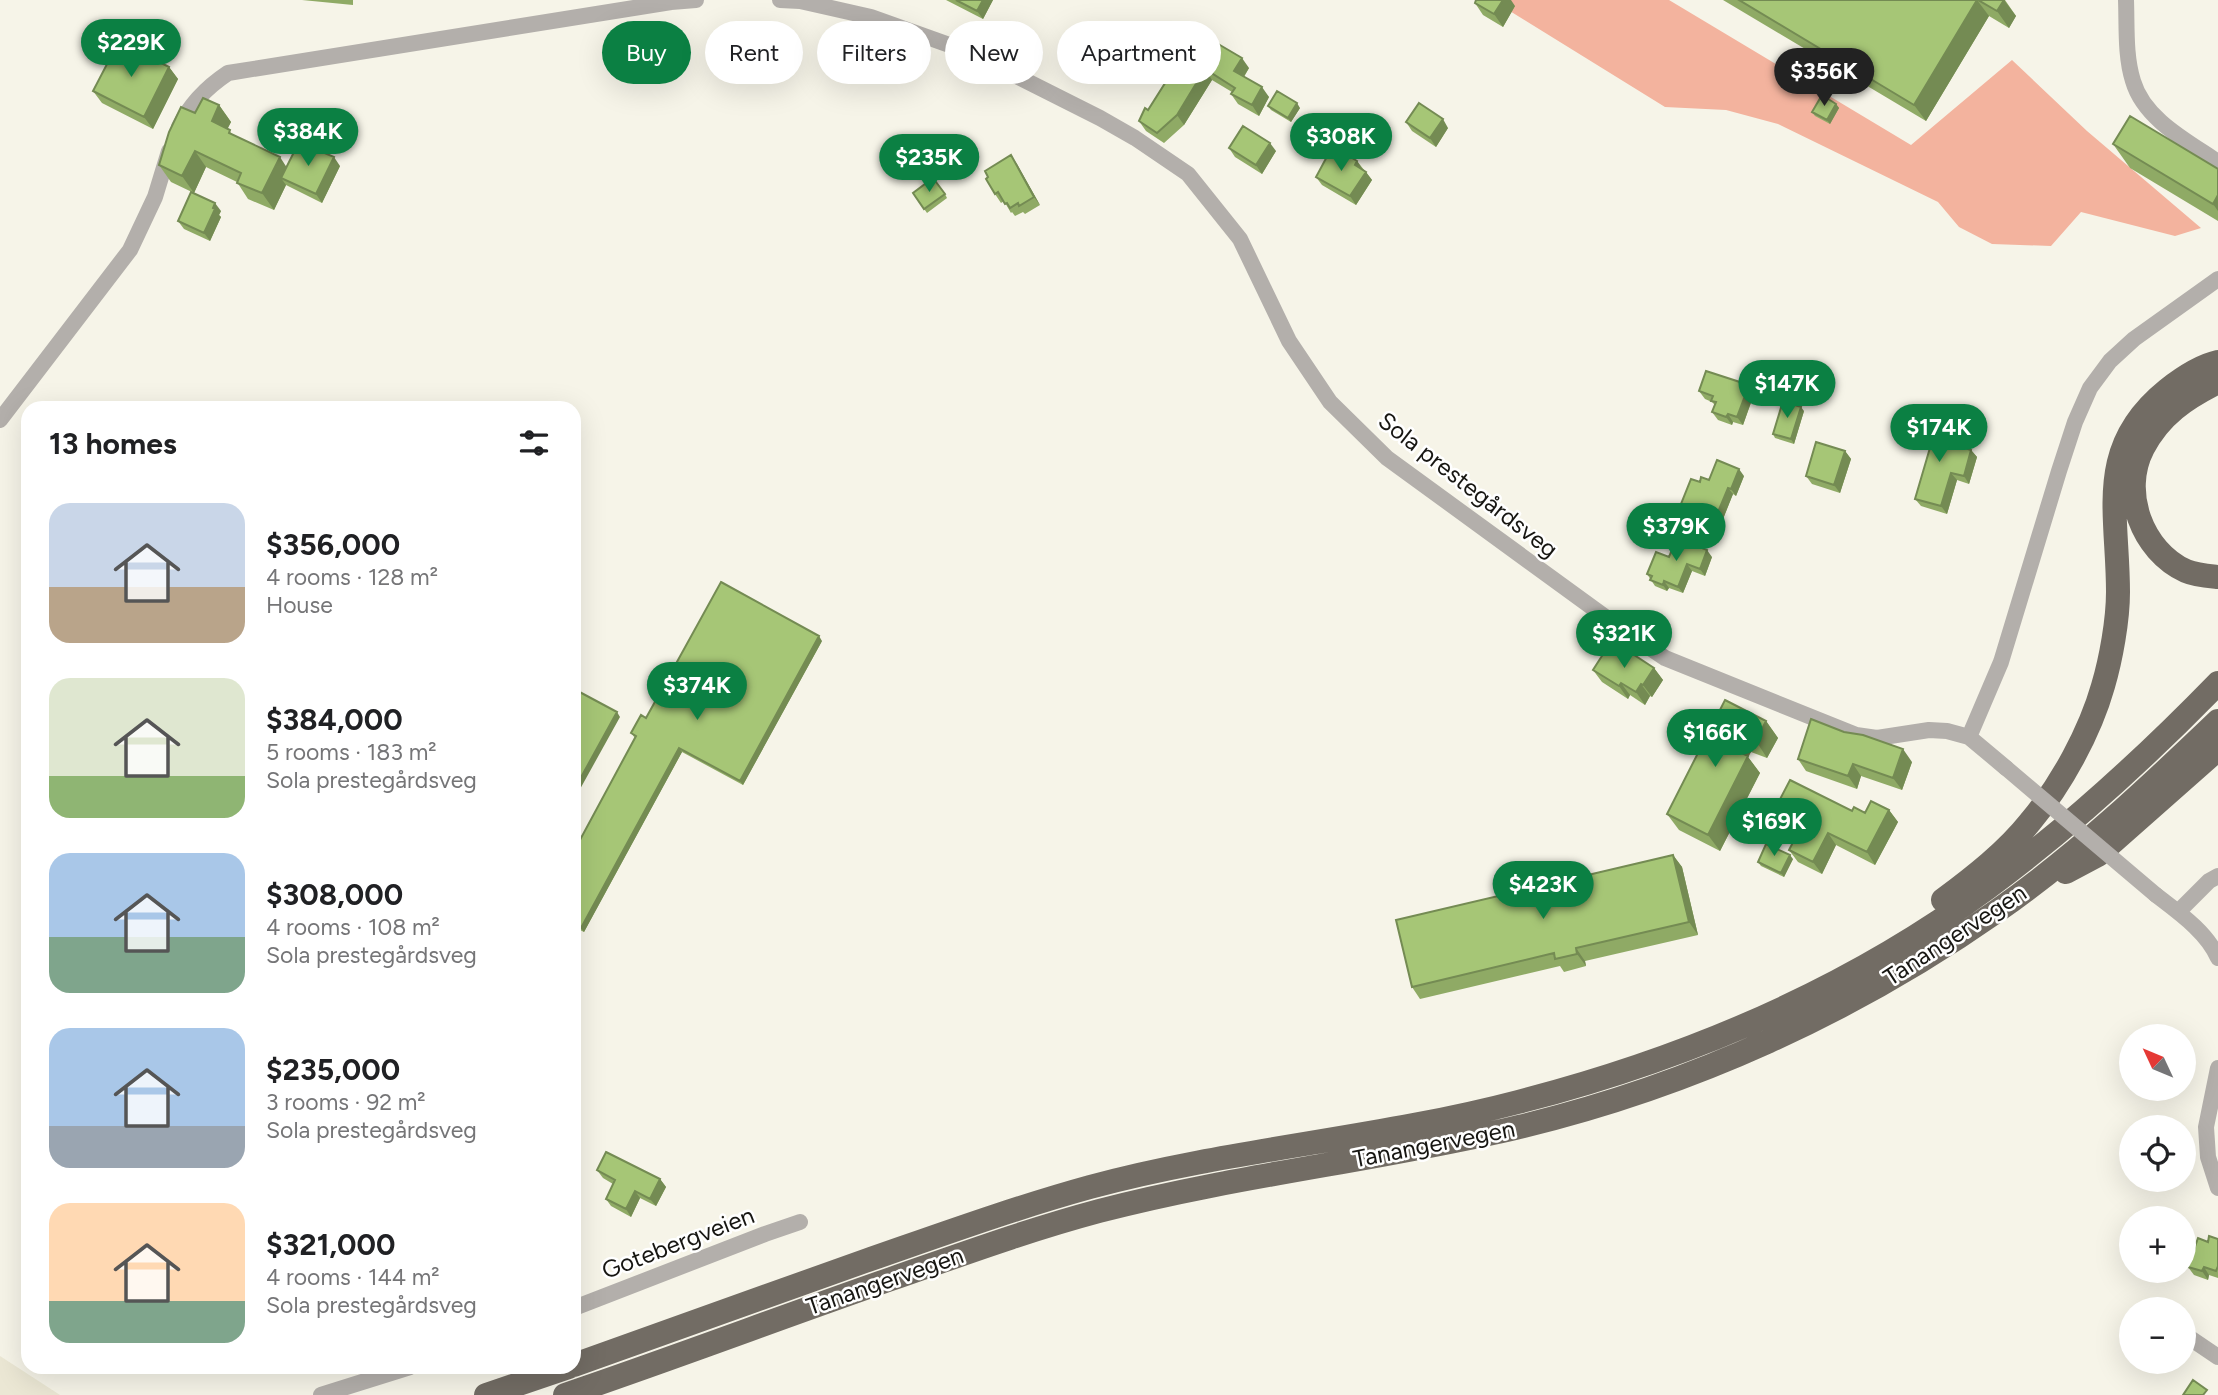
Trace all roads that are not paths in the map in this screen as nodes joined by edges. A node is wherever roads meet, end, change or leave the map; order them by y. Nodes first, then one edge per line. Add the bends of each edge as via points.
1 (696, 0) edge
2 (780, 0) edge
3 (2126, 0) edge
4 (2218, 162) edge
5 (2218, 279) edge
6 (2218, 362) edge
7 (2218, 382) edge
8 (0, 420) edge
9 (2218, 577) edge
10 (2218, 683) edge
11 (2218, 721) edge
12 (1969, 737) junction
13 (2218, 748) edge
14 (2218, 876) edge
15 (1998, 910) junction
16 (2178, 912) junction
17 (2218, 958) edge
18 (1837, 982) junction
19 (2218, 1068) edge
20 (2218, 1188) edge
21 (800, 1222) dead end
22 (581, 1305) edge
23 (2196, 1342) edge
24 (2218, 1357) edge
25 (581, 1363) edge
26 (388, 1374) edge
27 (548, 1374) edge
28 (321, 1395) edge
29 (486, 1395) edge
30 (565, 1395) edge

1 - 8 street via 228,74 207,87 183,117 155,197 130,250
2 - 12 street, Sola prestegårdsveg via 871,17 969,51 1135,138 1188,174 1240,239 1289,341 1331,402 1387,457 1665,658 1856,735 1877,738 1929,730
3 - 4 street via 2128,52 2140,98 2151,113
5 - 12 street via 2134,339 2090,388 2059,471 2001,662
6 - 18 highway via 2178,381 2150,404 2126,439 2113,504 2118,595 2113,637 2103,686 2068,767 2031,822 1998,856
7 - 9 highway via 2189,397 2163,419 2142,449 2135,474 2135,506 2147,536 2166,559 2188,572
10 - 18 highway, Tanangervegen via 2051,839 1909,940
11 - 15 highway, Tanangervegen via 2096,832
12 - 16 street, bridge
13 - 15 highway via 2098,855
14 - 16 street
15 - 30 highway, Tanangervegen via 1922,961 1782,1036 1622,1098 1520,1126 1167,1194 1069,1220
16 - 17 street via 2213,945
18 - 25 highway, Tanangervegen via 1702,1045 1614,1075 1515,1103 1161,1169 1089,1187 1008,1211
19 - 20 street via 2206,1127 2208,1157
21 - 22 street, Gotebergveien
23 - 24 street
26 - 28 street
27 - 29 highway

